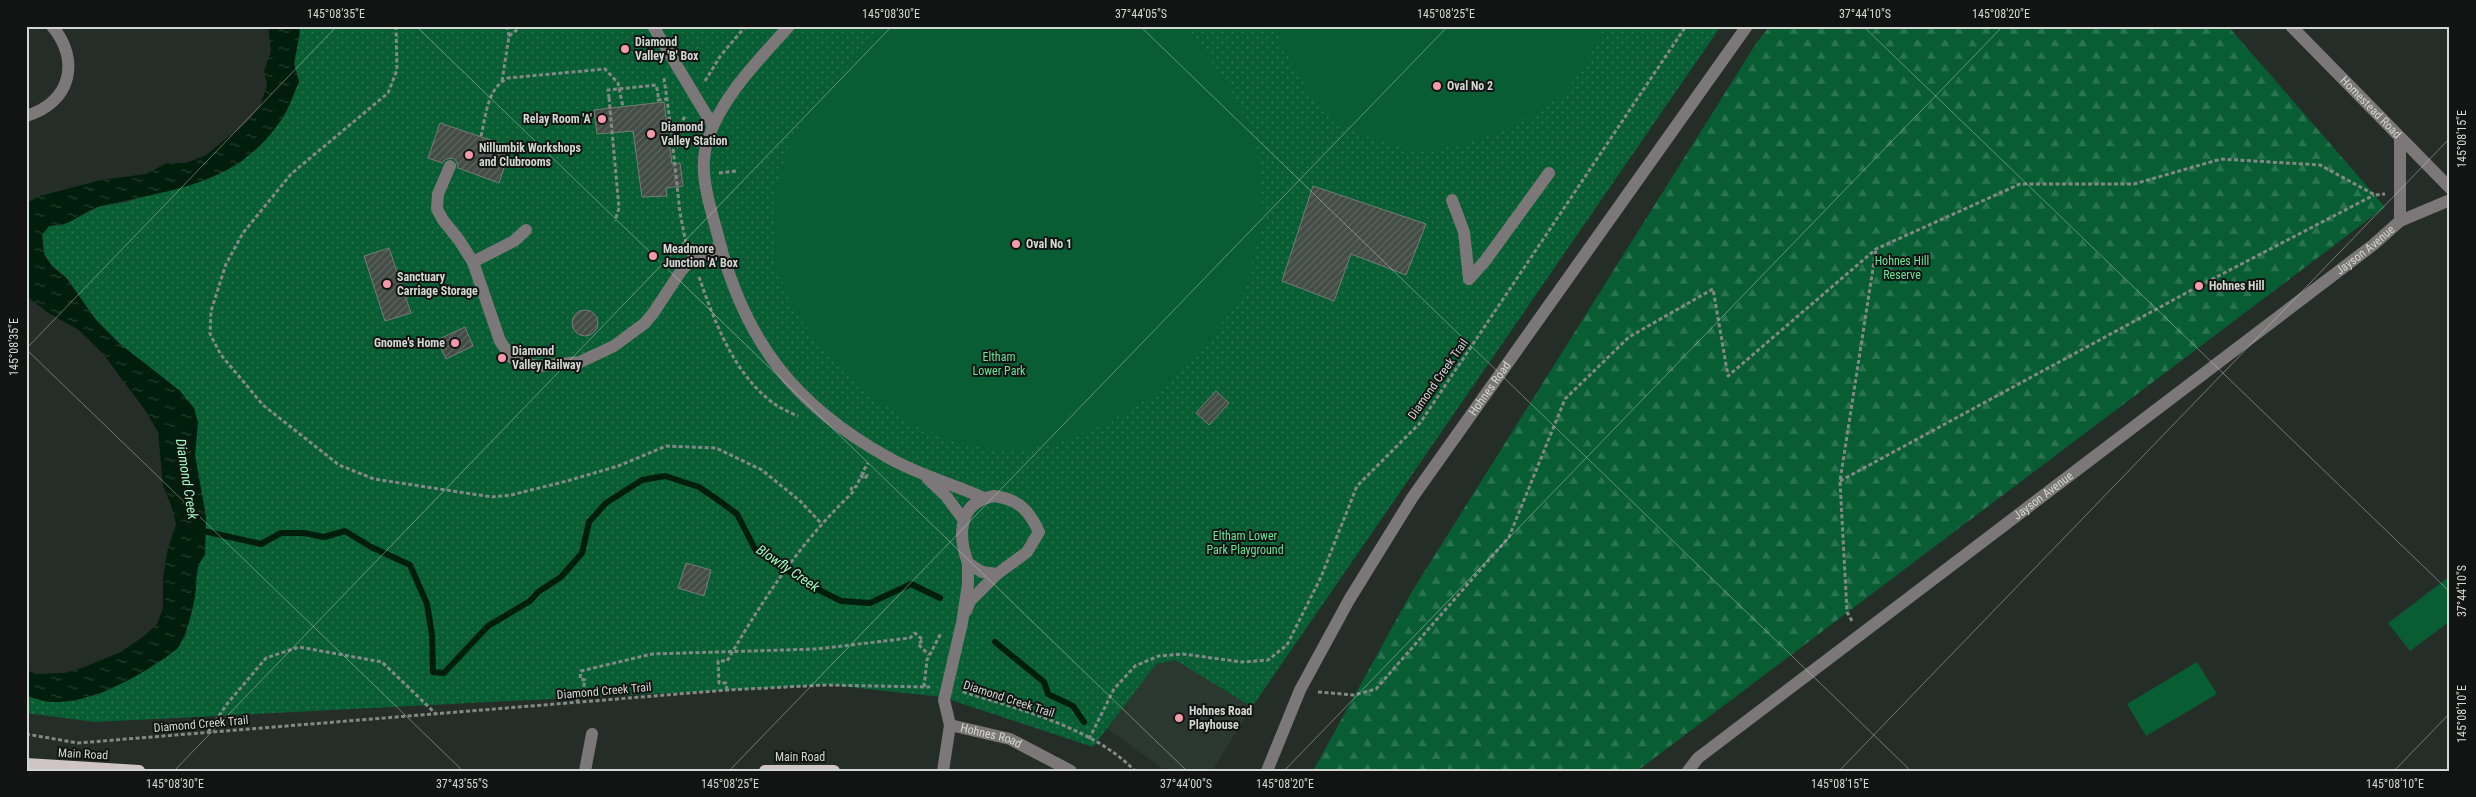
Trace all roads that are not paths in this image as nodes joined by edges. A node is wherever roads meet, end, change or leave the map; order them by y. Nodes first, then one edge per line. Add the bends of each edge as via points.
1 (52, 26) edge
2 (653, 26) edge
3 (789, 26) edge
4 (1747, 26) edge
5 (2291, 26) edge
6 (26, 116) edge
7 (713, 126) junction
8 (2400, 139) junction
9 (450, 166) dead end
10 (1549, 173) dead end
11 (2450, 188) edge
12 (1452, 200) dead end
13 (2450, 200) edge
14 (2400, 221) junction
15 (526, 230) dead end
16 (721, 247) junction
17 (473, 262) junction
18 (923, 474) junction
19 (984, 498) junction
20 (963, 519) junction
21 (968, 563) junction
22 (997, 574) junction
23 (962, 622) junction
24 (950, 725) junction
25 (592, 734) dead end
26 (26, 764) edge
27 (139, 771) edge
28 (584, 771) edge
29 (765, 771) edge
30 (834, 771) edge
31 (942, 771) edge
32 (1071, 771) edge
33 (1267, 771) edge
34 (1688, 771) edge

1 - 6 street via 60,35 69,58 66,82 50,105
2 - 7 street
3 - 7 street via 746,75
4 - 33 street, Hohnes Road via 1412,498 1349,600 1300,690
5 - 8 street, Homestead Road
7 - 16 street via 706,147 704,174
8 - 11 street, Homestead Road
8 - 14 street, Jayson Avenue
9 - 17 street via 438,194 437,209
10 - 12 street via 1469,279 1464,232
13 - 14 street, Jayson Avenue
14 - 34 street, Jayson Avenue via 2373,245 1698,758
15 - 17 street via 514,241
16 - 17 street via 689,262 654,312 614,346 580,362 539,366 521,363 511,357 500,341
16 - 18 street via 748,320 777,367 796,390 846,432
18 - 19 street
18 - 20 street via 946,496
19 - 20 street via 972,505
19 - 22 street via 1009,498 1030,515 1038,532 1027,552
20 - 21 street
21 - 22 street via 982,572
21 - 23 street
22 - 23 street via 970,601
23 - 24 street via 944,700
24 - 31 street, Hohnes Road
24 - 32 street, Hohnes Road via 1010,739
25 - 28 street
26 - 27 main road, Main Road
29 - 30 main road, Main Road

